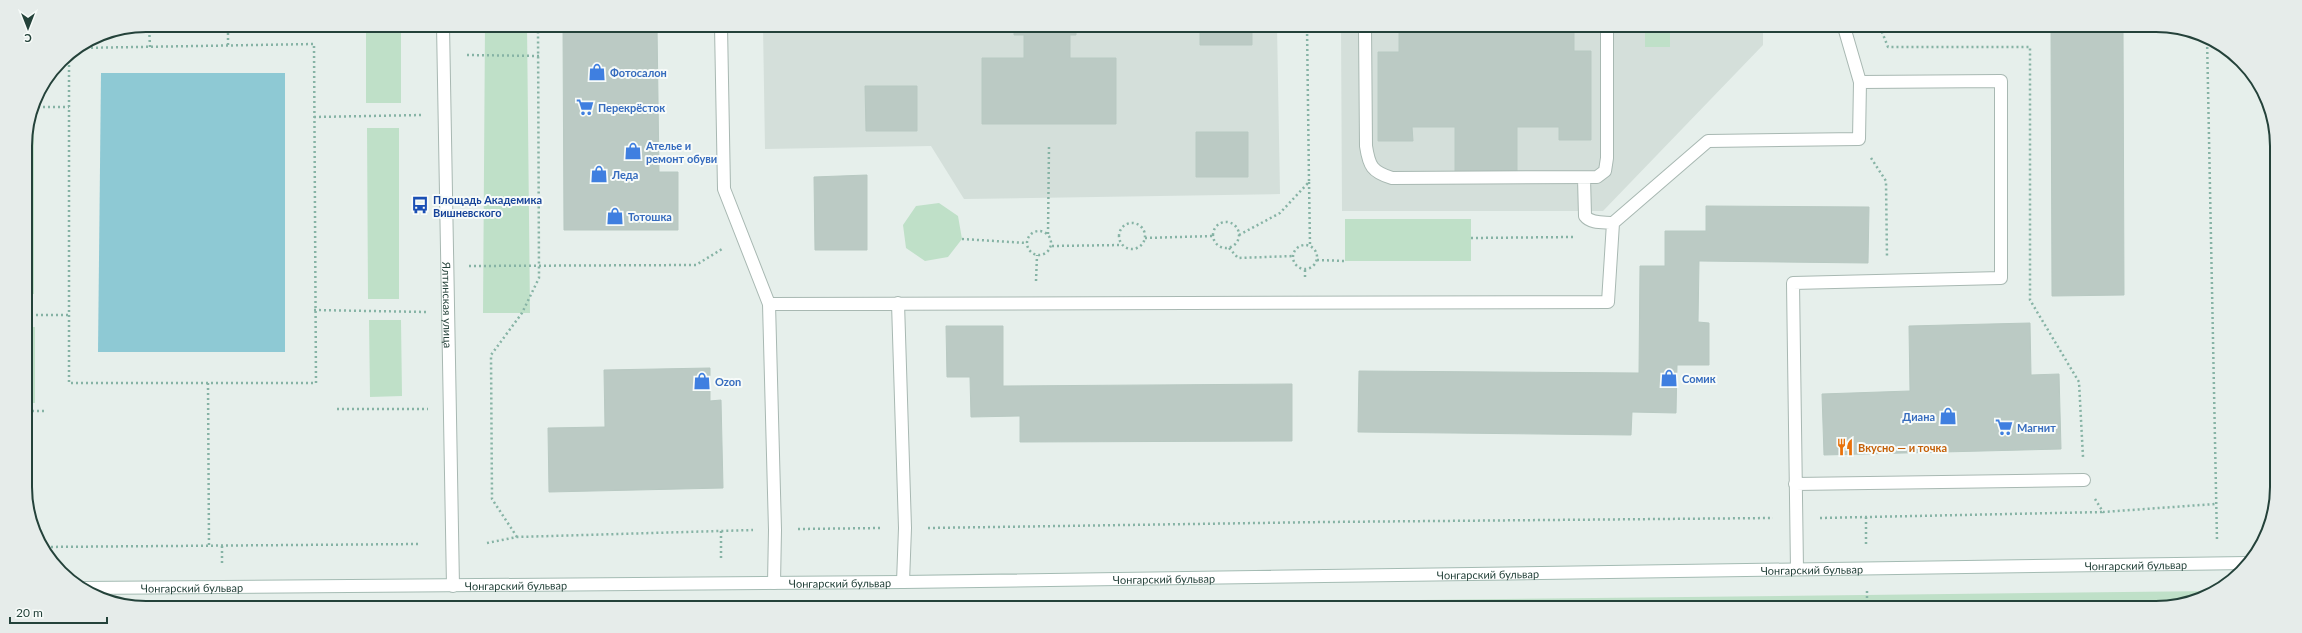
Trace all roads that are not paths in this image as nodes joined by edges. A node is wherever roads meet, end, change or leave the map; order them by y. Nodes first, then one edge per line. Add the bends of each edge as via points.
1 (443, 32) edge
2 (721, 32) edge
3 (1365, 32) edge
4 (1607, 32) edge
5 (1845, 32) edge
6 (1860, 82) junction
7 (1584, 178) junction
8 (1613, 223) junction
9 (898, 303) junction
10 (769, 304) junction
11 (2084, 480) road end
12 (1795, 484) junction
13 (2241, 563) edge
14 (1798, 569) junction
15 (903, 582) junction
16 (774, 583) junction
17 (453, 586) junction
18 (93, 588) edge

1 - 17 main road, Ялтинская улица
2 - 10 main road via 724,189
3 - 7 main road via 1366,146 1368,163 1379,174 1392,178
4 - 7 main road via 1607,158 1604,170 1597,177
5 - 6 main road
6 - 8 main road via 1859,138 1708,141
6 - 12 main road via 2001,81 2001,278 1793,283
7 - 8 main road via 1585,216 1593,222
8 - 9 main road via 1608,302
9 - 10 main road
9 - 15 main road via 905,528
10 - 16 main road
11 - 12 main road
12 - 14 main road
13 - 14 main road, Чонгарский бульвар
14 - 15 main road, Чонгарский бульвар
15 - 16 main road, Чонгарский бульвар
16 - 17 main road, Чонгарский бульвар
17 - 18 main road, Чонгарский бульвар

